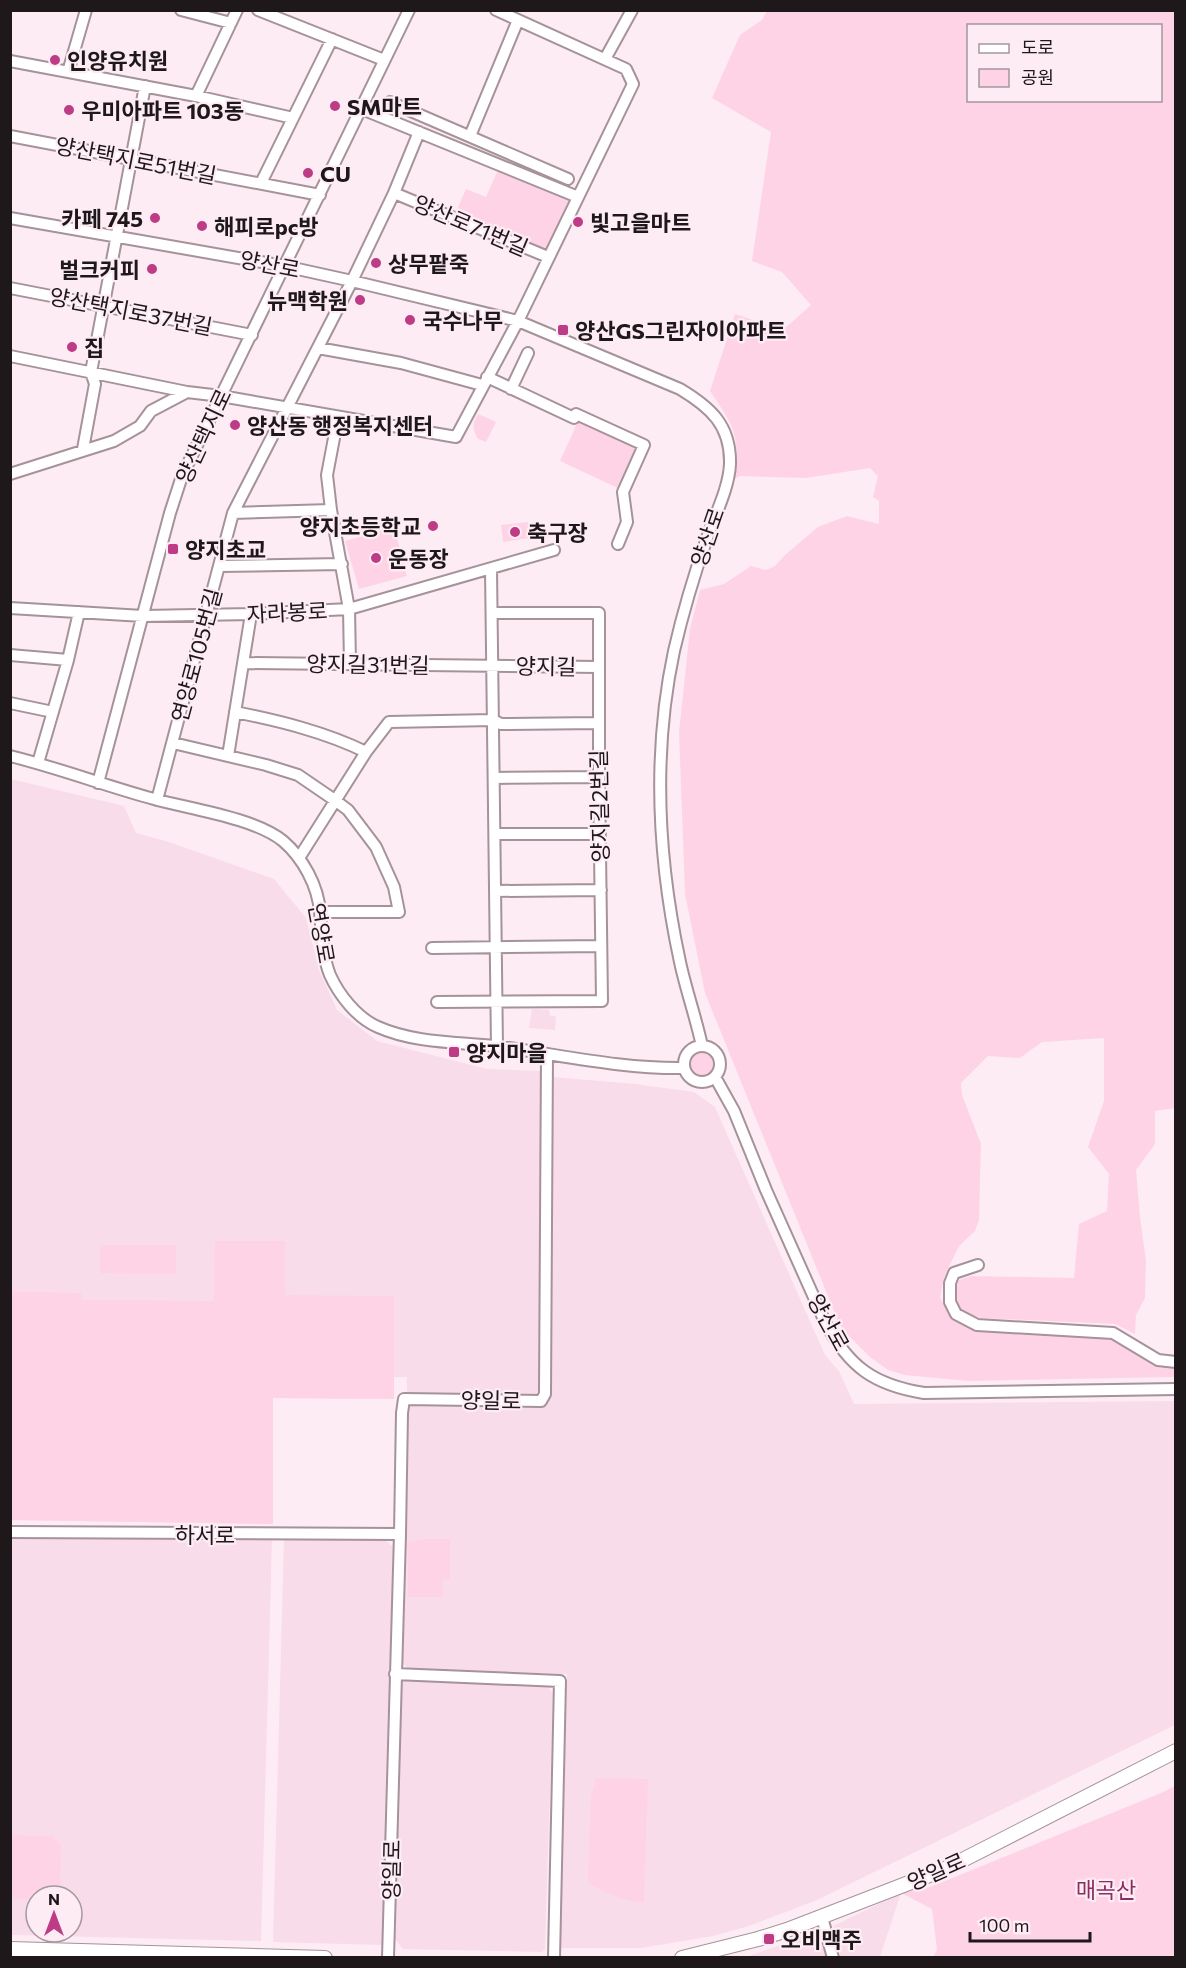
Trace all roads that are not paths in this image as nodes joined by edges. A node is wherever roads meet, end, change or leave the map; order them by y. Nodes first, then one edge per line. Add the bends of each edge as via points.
1 (86, 10) edge
2 (181, 10) edge
3 (237, 10) edge
4 (258, 10) edge
5 (409, 10) edge
6 (496, 10) edge
7 (632, 10) edge
8 (518, 20) junction
9 (231, 23) junction
10 (332, 39) junction
11 (605, 59) junction
12 (384, 60) junction
13 (10, 61) edge
14 (68, 72) junction
15 (145, 86) junction
16 (196, 96) junction
17 (390, 102) dead end
18 (362, 109) junction
19 (293, 118) junction
20 (419, 132) junction
21 (10, 136) edge
22 (470, 136) junction
23 (131, 160) junction
24 (568, 179) dead end
25 (261, 183) junction
26 (394, 193) junction
27 (320, 195) junction
28 (578, 197) junction
29 (10, 218) edge
30 (117, 235) junction
31 (548, 257) junction
32 (284, 266) junction
33 (352, 281) junction
34 (10, 288) edge
35 (104, 306) junction
36 (518, 321) junction
37 (252, 335) junction
38 (318, 348) junction
39 (528, 353) dead end
40 (10, 356) edge
41 (91, 372) junction
42 (484, 381) junction
43 (511, 389) junction
44 (188, 392) junction
45 (221, 396) junction
46 (287, 407) junction
47 (338, 417) junction
48 (83, 449) junction
49 (10, 474) edge
50 (331, 510) junction
51 (233, 513) junction
52 (618, 544) dead end
53 (554, 550) dead end
54 (342, 564) junction
55 (219, 566) junction
56 (491, 569) junction
57 (10, 608) edge
58 (349, 609) junction
59 (78, 612) junction
60 (492, 613) junction
61 (251, 614) junction
62 (205, 615) junction
63 (144, 616) junction
64 (10, 655) edge
65 (68, 660) junction
66 (243, 663) junction
67 (350, 664) junction
68 (493, 665) junction
69 (599, 667) junction
70 (10, 703) edge
71 (53, 712) junction
72 (235, 712) junction
73 (493, 720) junction
74 (598, 723) junction
75 (173, 743) junction
76 (366, 752) junction
77 (10, 756) edge
78 (228, 756) junction
79 (38, 763) junction
80 (598, 777) junction
81 (494, 778) junction
82 (98, 783) junction
83 (157, 800) junction
84 (336, 801) junction
85 (495, 834) junction
86 (600, 834) junction
87 (299, 858) junction
88 (601, 890) junction
89 (495, 891) junction
90 (320, 912) junction
91 (601, 946) junction
92 (496, 947) junction
93 (432, 948) dead end
94 (497, 1000) junction
95 (438, 1002) dead end
96 (702, 1046) junction
97 (497, 1047) junction
98 (547, 1054) junction
99 (684, 1068) junction
100 (715, 1077) junction
101 (978, 1265) dead end
102 (1176, 1362) edge
103 (1176, 1389) edge
104 (10, 1532) edge
105 (400, 1534) junction
106 (395, 1674) junction
107 (1176, 1751) edge
108 (822, 1917) junction
109 (10, 1949) edge
110 (325, 1958) edge
111 (388, 1958) edge
112 (554, 1958) edge
113 (682, 1958) edge
114 (833, 1958) edge

1 - 14 street
2 - 9 street
3 - 9 street
4 - 10 street
5 - 12 street, 양산택지로
6 - 8 street, 양산로71번길
7 - 11 street
8 - 11 street, 양산로71번길
8 - 22 street
9 - 16 street
10 - 12 street
10 - 19 street
11 - 28 street, 양산로71번길 via 626,69 633,84
12 - 18 street, 양산택지로
13 - 14 street
14 - 15 street
15 - 16 street
15 - 23 street
16 - 19 street
17 - 22 street
18 - 20 street
18 - 27 street, 양산택지로
19 - 25 street
20 - 26 street
20 - 28 street
21 - 23 street, 양산택지로51번길
22 - 24 street
23 - 25 street, 양산택지로51번길
23 - 30 street
25 - 27 street, 양산택지로51번길
26 - 31 street, 양산로71번길
26 - 33 street
27 - 32 street, 양산택지로
28 - 31 street, 양산로71번길
29 - 30 street, 양산로
30 - 32 street, 양산로
30 - 35 street
31 - 36 street, 양산로71번길
32 - 33 street, 양산로
32 - 37 street, 양산택지로
33 - 36 street, 양산로
33 - 38 street, 연양로105번길
34 - 35 street, 양산택지로37번길
35 - 37 street, 양산택지로37번길
35 - 41 street
36 - 42 street, 양산로71번길
36 - 96 street, 양산로 via 680,389 701,402 717,419 729,450 728,475 681,620 667,688 662,742 660,804 666,888
37 - 45 street, 양산택지로
38 - 42 street
38 - 46 street, 연양로105번길
39 - 43 street
40 - 41 street
41 - 44 street
41 - 48 street via 95,384
42 - 43 street
42 - 47 street, 양산로71번길 via 456,438
43 - 52 street via 644,445 623,492 627,522
44 - 45 street
44 - 48 street via 151,411 128,434
45 - 46 street
45 - 63 street, 양산택지로 via 175,495
46 - 47 street
46 - 51 street, 연양로105번길
47 - 50 street via 327,475
48 - 49 street
50 - 51 street
50 - 54 street
51 - 55 street, 연양로105번길
53 - 56 street, 자라봉로
54 - 55 street, 연양로105번길
54 - 58 street
55 - 62 street, 연양로105번길
56 - 58 street, 자라봉로
56 - 60 street, 양지길
57 - 59 street, 자라봉로
58 - 61 street, 자라봉로
58 - 67 street
59 - 63 street, 자라봉로
59 - 65 street
60 - 68 street, 양지길
60 - 69 street, 양지길2번길 via 599,613
61 - 62 street, 자라봉로
61 - 66 street
62 - 63 street, 자라봉로
62 - 75 street, 연양로105번길
63 - 82 street, 양산택지로
64 - 65 street
65 - 71 street
66 - 67 street, 양지길31번길
66 - 72 street
67 - 68 street, 양지길31번길
68 - 69 street, 양지길
68 - 73 street, 양지길
69 - 74 street, 양지길2번길
70 - 71 street
71 - 79 street
72 - 76 street via 305,728
72 - 78 street
73 - 74 street via 501,724
73 - 76 street via 389,722
73 - 81 street, 양지길
74 - 80 street, 양지길2번길
75 - 78 street, 연양로105번길
75 - 83 street, 연양로105번길
76 - 84 street
77 - 79 street, 연양로
78 - 84 street, 연양로105번길 via 298,775
79 - 82 street, 연양로
80 - 81 street
80 - 86 street, 양지길2번길
81 - 85 street, 양지길
82 - 83 street, 연양로
83 - 87 street, 연양로 via 262,829 283,841
84 - 87 street
84 - 90 street, 연양로105번길 via 348,810 376,847 394,887 399,912
85 - 86 street
85 - 89 street, 양지길
86 - 88 street, 양지길2번길
87 - 90 street, 연양로 via 311,880
88 - 89 street
88 - 91 street, 양지길2번길
89 - 92 street, 양지길
90 - 97 street, 연양로 via 330,975 342,996 366,1021 423,1039
91 - 92 street
91 - 94 street, 양지길2번길 via 602,1001
92 - 93 street
92 - 94 street, 양지길
94 - 95 street
94 - 97 street, 양지길
96 - 99 street via 688,1052
96 - 100 street via 713,1050 720,1059
97 - 98 street, 연양로
98 - 99 street, 연양로
98 - 105 street, 양일로 via 545,1394 542,1401 404,1399
99 - 100 street via 698,1082
100 - 103 street, 양산로 via 734,1111 835,1342 865,1372 897,1388 924,1393
101 - 102 street via 954,1273 950,1302 956,1314 977,1324 1113,1333 1158,1360
104 - 105 street, 하서로
105 - 106 street, 양일로
106 - 111 street, 양일로
106 - 112 street via 560,1681
107 - 108 main road, 양일로 via 945,1869
108 - 113 main road, 양일로 via 758,1939
108 - 114 street
109 - 110 main road

